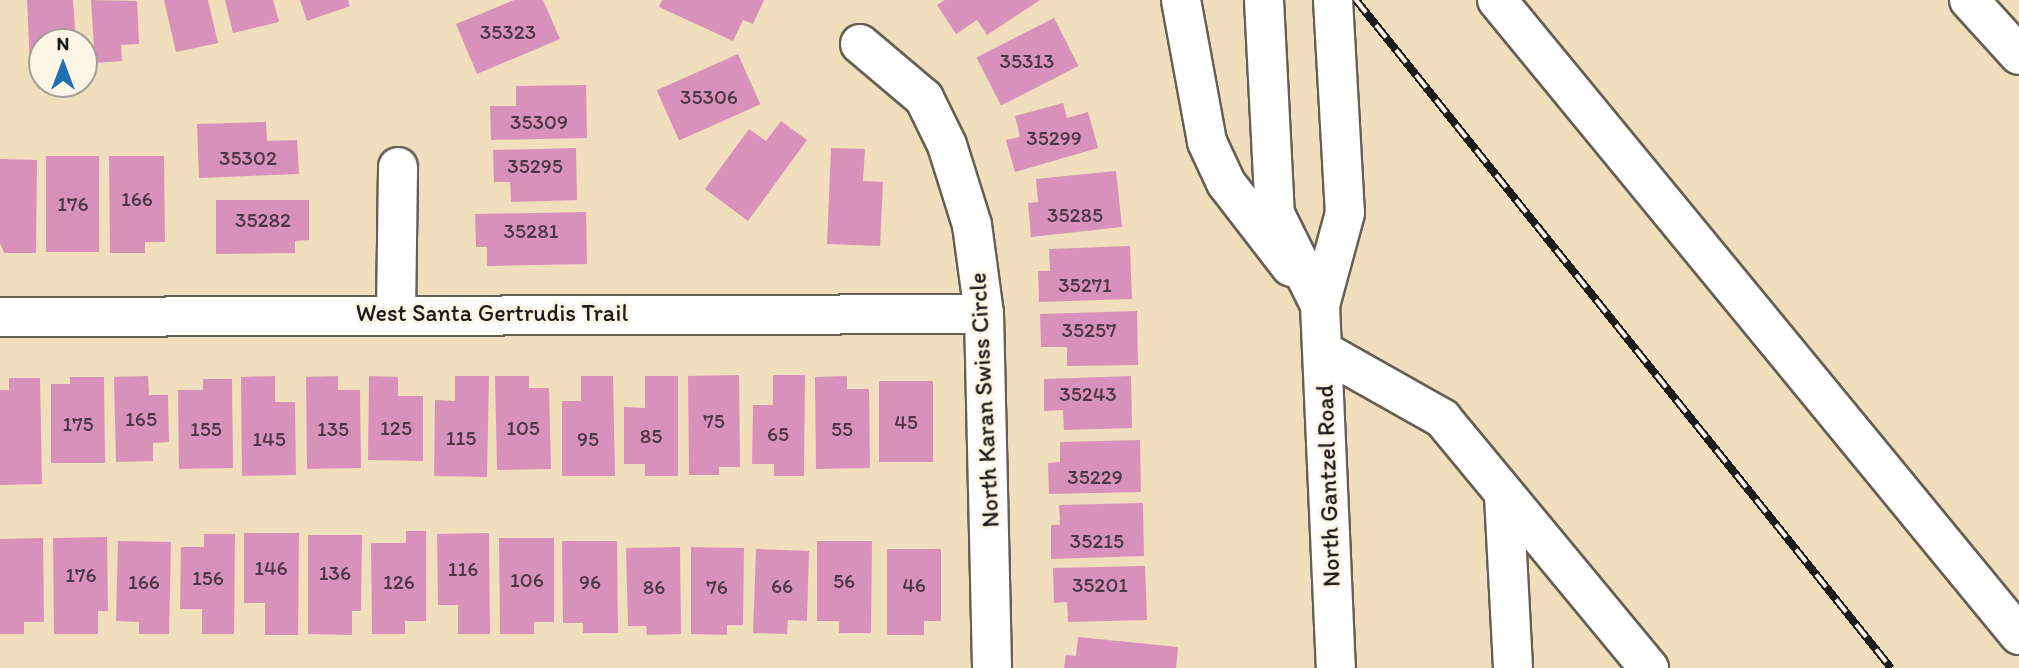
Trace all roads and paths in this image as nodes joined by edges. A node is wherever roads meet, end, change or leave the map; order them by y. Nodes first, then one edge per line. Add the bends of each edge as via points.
1 (1181, 0) edge
2 (1264, 0) edge
3 (1333, 0) edge
4 (1496, 0) edge
5 (1969, 0) edge
6 (860, 44) dead end
7 (2019, 55) edge
8 (398, 167) dead end
9 (1320, 304) junction
10 (396, 313) junction
11 (984, 314) junction
12 (0, 317) edge
13 (1322, 351) junction
14 (1504, 496) junction
15 (2019, 635) edge
16 (1636, 667) edge
17 (992, 668) edge
18 (1336, 668) edge
19 (1513, 668) edge

1 - 9 street via 1207,142 1226,183
2 - 9 street, North Gantzel Road via 1275,214
3 - 9 street, North Gantzel Road via 1345,213
4 - 15 street
5 - 7 street
6 - 11 street, North Karan Swiss Circle via 924,99 947,145 972,225
8 - 10 street
9 - 13 street, North Gantzel Road
10 - 11 street, West Santa Gertrudis Trail
10 - 12 street, West Santa Gertrudis Trail
11 - 17 street, North Karan Swiss Circle
13 - 14 street via 1442,418
13 - 18 street, North Gantzel Road
14 - 16 street
14 - 19 street

